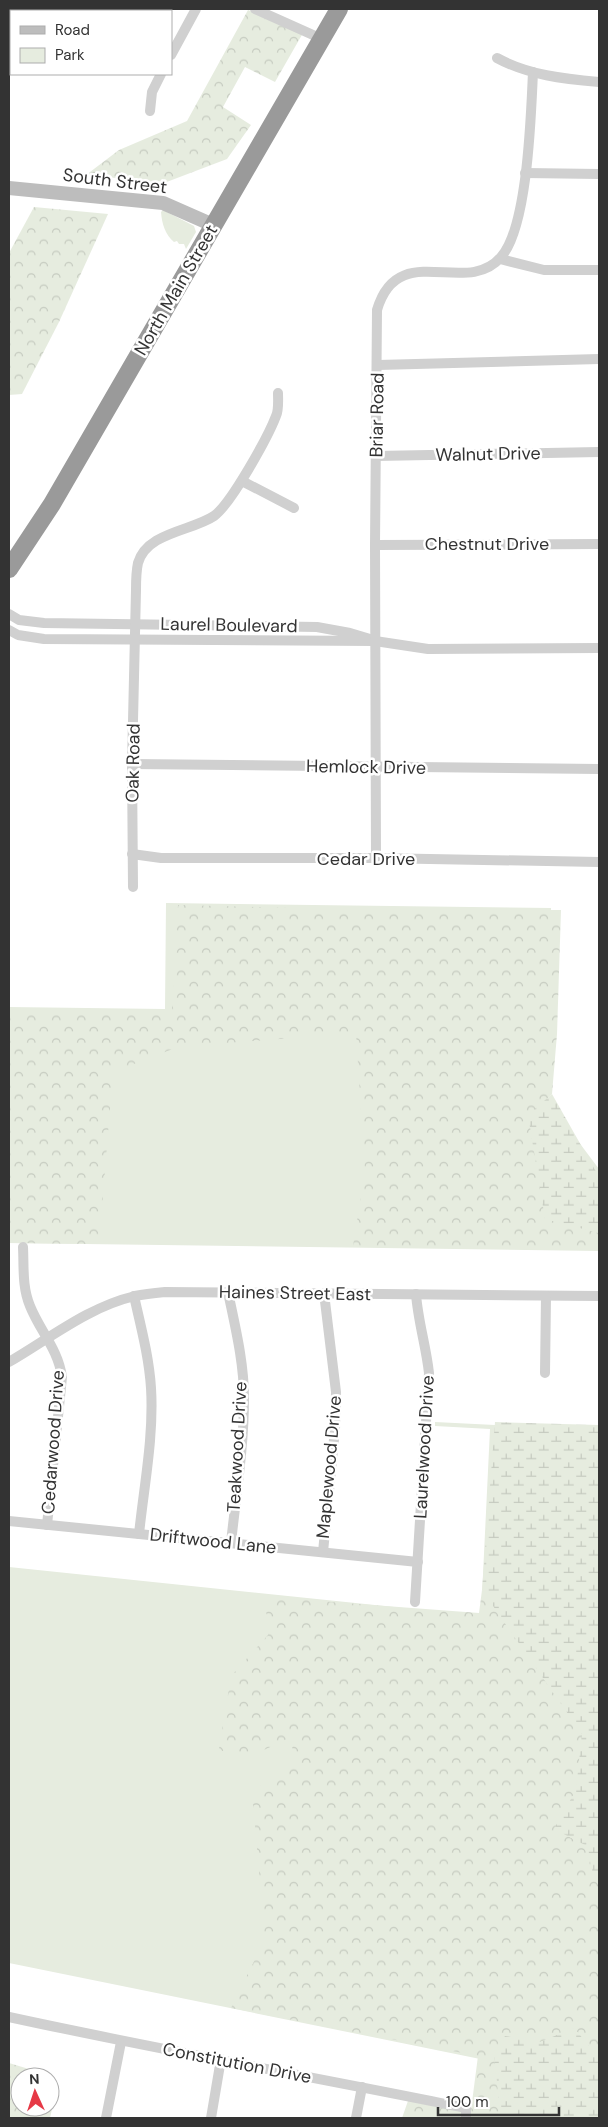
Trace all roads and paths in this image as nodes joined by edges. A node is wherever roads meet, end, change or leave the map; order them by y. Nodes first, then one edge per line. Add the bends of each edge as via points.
1 (196, 9) edge
2 (254, 9) edge
3 (339, 9) edge
4 (270, 11) edge
5 (322, 39) junction
6 (172, 54) edge
7 (497, 58) dead end
8 (533, 72) junction
9 (161, 75) edge
10 (599, 82) edge
11 (150, 111) dead end
12 (525, 173) junction
13 (599, 174) edge
14 (9, 188) edge
15 (214, 225) junction
16 (500, 258) junction
17 (599, 270) edge
18 (599, 360) edge
19 (378, 365) junction
20 (278, 393) dead end
21 (599, 452) edge
22 (376, 456) junction
23 (242, 481) junction
24 (294, 508) dead end
25 (599, 544) edge
26 (375, 545) junction
27 (9, 569) edge
28 (9, 614) edge
29 (80, 623) junction
30 (135, 624) junction
31 (9, 630) edge
32 (80, 638) junction
33 (135, 639) junction
34 (375, 641) junction
35 (599, 648) edge
36 (132, 764) junction
37 (375, 768) junction
38 (599, 769) edge
39 (132, 854) junction
40 (376, 858) junction
41 (599, 862) edge
42 (133, 887) dead end
43 (23, 1247) dead end
44 (228, 1292) junction
45 (324, 1293) junction
46 (416, 1294) junction
47 (134, 1296) junction
48 (546, 1296) junction
49 (599, 1296) edge
50 (48, 1339) junction
51 (9, 1362) edge
52 (545, 1373) dead end
53 (9, 1521) edge
54 (47, 1525) junction
55 (139, 1534) junction
56 (231, 1543) junction
57 (322, 1552) junction
58 (418, 1562) junction
59 (415, 1602) dead end
60 (9, 2017) edge
61 (121, 2042) junction
62 (221, 2059) junction
63 (362, 2087) junction
64 (466, 2113) edge
65 (106, 2118) edge
66 (211, 2118) edge
67 (356, 2118) edge

1 - 6 street
2 - 4 street
3 - 5 highway, North Main Street
4 - 5 street
5 - 15 highway, North Main Street
7 - 8 street
8 - 10 street
8 - 12 street, Briar Road
9 - 11 street via 152,92
12 - 13 street
12 - 16 street, Briar Road via 520,210 510,246
14 - 15 street, South Street via 163,202
15 - 27 highway, North Main Street via 52,504
16 - 17 street via 544,270
16 - 19 street, Briar Road via 481,271 422,271 391,283 381,298 378,310
18 - 19 street
19 - 22 street, Briar Road
20 - 23 street, Oak Road via 277,414
21 - 22 street, Walnut Drive
22 - 26 street, Briar Road
23 - 24 street
23 - 30 street, Oak Road via 216,515 165,537 142,556 136,577
25 - 26 street, Chestnut Drive
26 - 34 street, Briar Road
28 - 29 street, Laurel Boulevard via 29,622
29 - 30 street, Laurel Boulevard
29 - 32 street
30 - 33 street, Oak Road
30 - 34 street, Laurel Boulevard via 317,628
31 - 32 street, Laurel Boulevard via 31,639
32 - 33 street, Laurel Boulevard
33 - 34 street, Laurel Boulevard
33 - 36 street, Oak Road
34 - 35 street, Laurel Boulevard via 428,649
34 - 37 street, Briar Road
36 - 37 street, Hemlock Drive
36 - 39 street, Oak Road
37 - 38 street, Hemlock Drive
37 - 40 street, Briar Road
39 - 40 street, Cedar Drive via 161,858
39 - 42 street, Oak Road
40 - 41 street, Cedar Drive
43 - 50 street, Cedarwood Drive via 24,1284 29,1304
44 - 45 street, Haines Street East
44 - 47 street, Haines Street East via 166,1292
44 - 56 street, Teakwood Drive via 244,1396
45 - 46 street, Haines Street East
45 - 57 street, Maplewood Drive via 336,1392
46 - 48 street, Haines Street East
46 - 58 street, Laurelwood Drive via 429,1373
47 - 50 street, Haines Street East via 106,1306
47 - 55 street via 151,1389 151,1421
48 - 49 street, Haines Street East
48 - 52 street
50 - 51 street, Haines Street East
50 - 54 street, Cedarwood Drive via 60,1364 62,1377
53 - 54 street, Driftwood Lane
54 - 55 street, Driftwood Lane
55 - 56 street, Driftwood Lane
56 - 57 street, Driftwood Lane
57 - 58 street, Driftwood Lane
58 - 59 street, Laurelwood Drive
60 - 61 street, Constitution Drive
61 - 62 street, Constitution Drive
61 - 65 street
62 - 63 street, Constitution Drive
62 - 66 street
63 - 64 street, Constitution Drive
63 - 67 street

